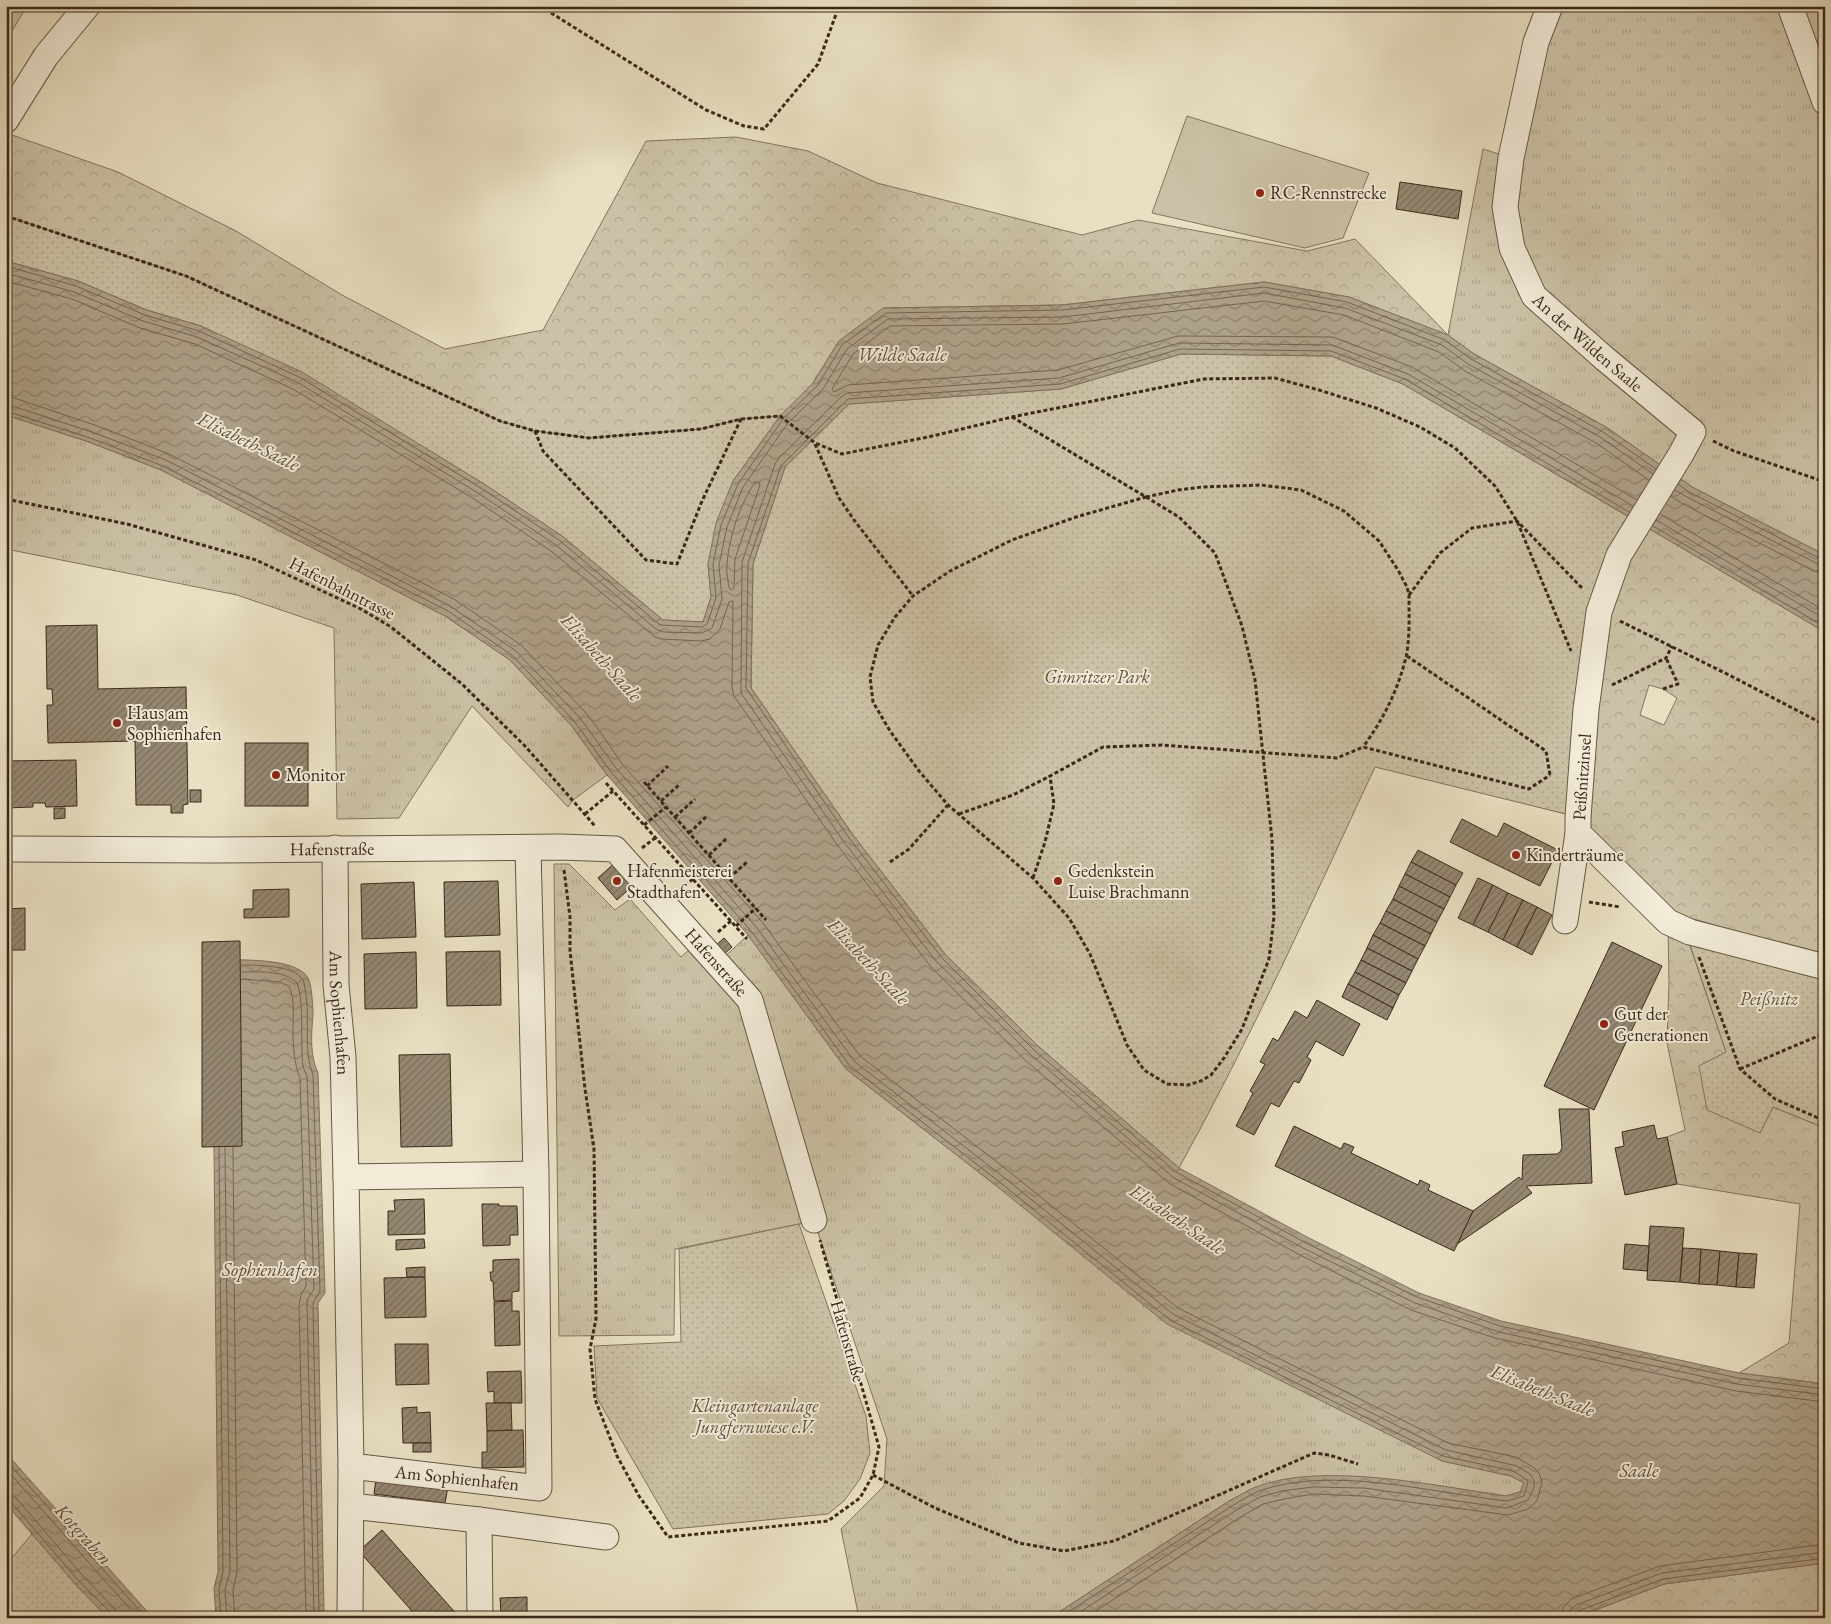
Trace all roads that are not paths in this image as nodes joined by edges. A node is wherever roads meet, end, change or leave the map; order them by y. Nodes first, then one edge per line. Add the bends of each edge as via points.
1 (87, 6) edge
2 (1550, 6) edge
3 (1790, 6) edge
4 (1825, 102) edge
5 (6, 120) edge
6 (1687, 443) joint
7 (1578, 833) junction
8 (335, 848) junction
9 (528, 848) junction
10 (6, 849) edge
11 (1567, 910) road end
12 (1825, 967) edge
13 (536, 1174) junction
14 (346, 1177) junction
15 (814, 1220) road end
16 (351, 1466) junction
17 (539, 1488) junction
18 (351, 1506) junction
19 (479, 1520) junction
20 (541, 1528) junction
21 (606, 1537) dead end
22 (350, 1618) edge
23 (480, 1618) edge

1 - 5 street via 46,56
2 - 6 street, An der Wilden Saale via 1536,42 1511,158 1505,207 1512,248 1534,296 1604,358
3 - 4 street
6 - 7 street, Peißnitzinsel via 1619,555 1598,612
7 - 11 street
7 - 12 street, Peißnitzinsel via 1679,927
8 - 9 street, Hafenstraße
8 - 10 street, Hafenstraße
8 - 14 street, Am Sophienhafen via 336,984 343,1057
9 - 13 street, Am Sophienhafen
9 - 15 street, Hafenstraße via 615,849 750,1000
13 - 14 street
13 - 17 street, Am Sophienhafen
14 - 16 street, Am Sophienhafen
16 - 17 street, Am Sophienhafen
16 - 18 street
17 - 20 street
18 - 19 street
18 - 22 street
19 - 20 street
19 - 23 street
20 - 21 street

